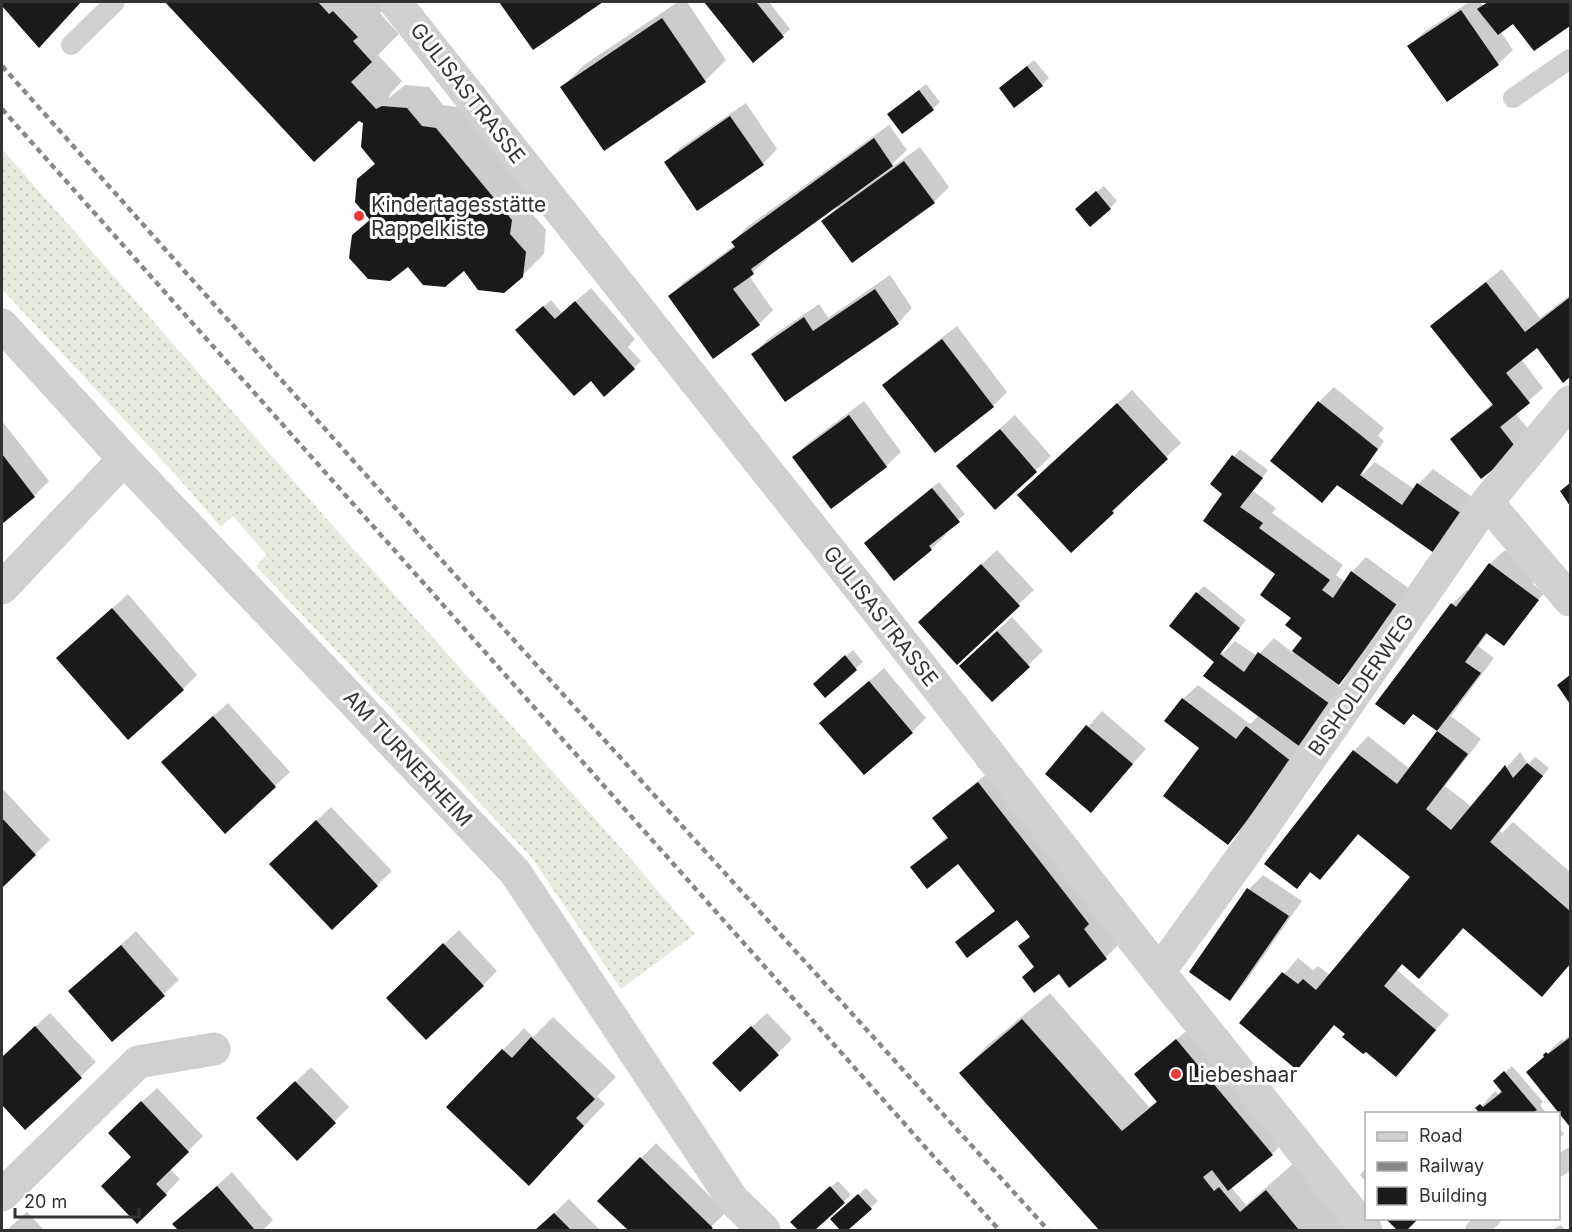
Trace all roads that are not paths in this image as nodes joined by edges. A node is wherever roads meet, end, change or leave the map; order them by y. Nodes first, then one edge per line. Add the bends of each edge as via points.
1 (115, 2) edge
2 (395, 2) edge
3 (71, 45) dead end
4 (1570, 59) edge
5 (1513, 98) dead end
6 (2, 325) edge
7 (1570, 402) edge
8 (124, 459) junction
9 (1487, 502) junction
10 (2, 588) edge
11 (1570, 600) edge
12 (1159, 972) junction
13 (214, 1049) dead end
14 (2, 1195) edge
15 (1488, 1220) edge
16 (764, 1230) edge
17 (1366, 1230) edge
18 (1475, 1230) edge

1 - 3 lane
2 - 12 street, GULISASTRASSE
4 - 5 lane
6 - 8 street, AM TURNERHEIM
7 - 9 street, BISHOLDERWEG
8 - 10 street
8 - 16 street, AM TURNERHEIM via 515,872 732,1200
9 - 11 street
9 - 12 street, BISHOLDERWEG
12 - 17 street, GULISASTRASSE
13 - 14 street via 138,1062
15 - 18 lane

